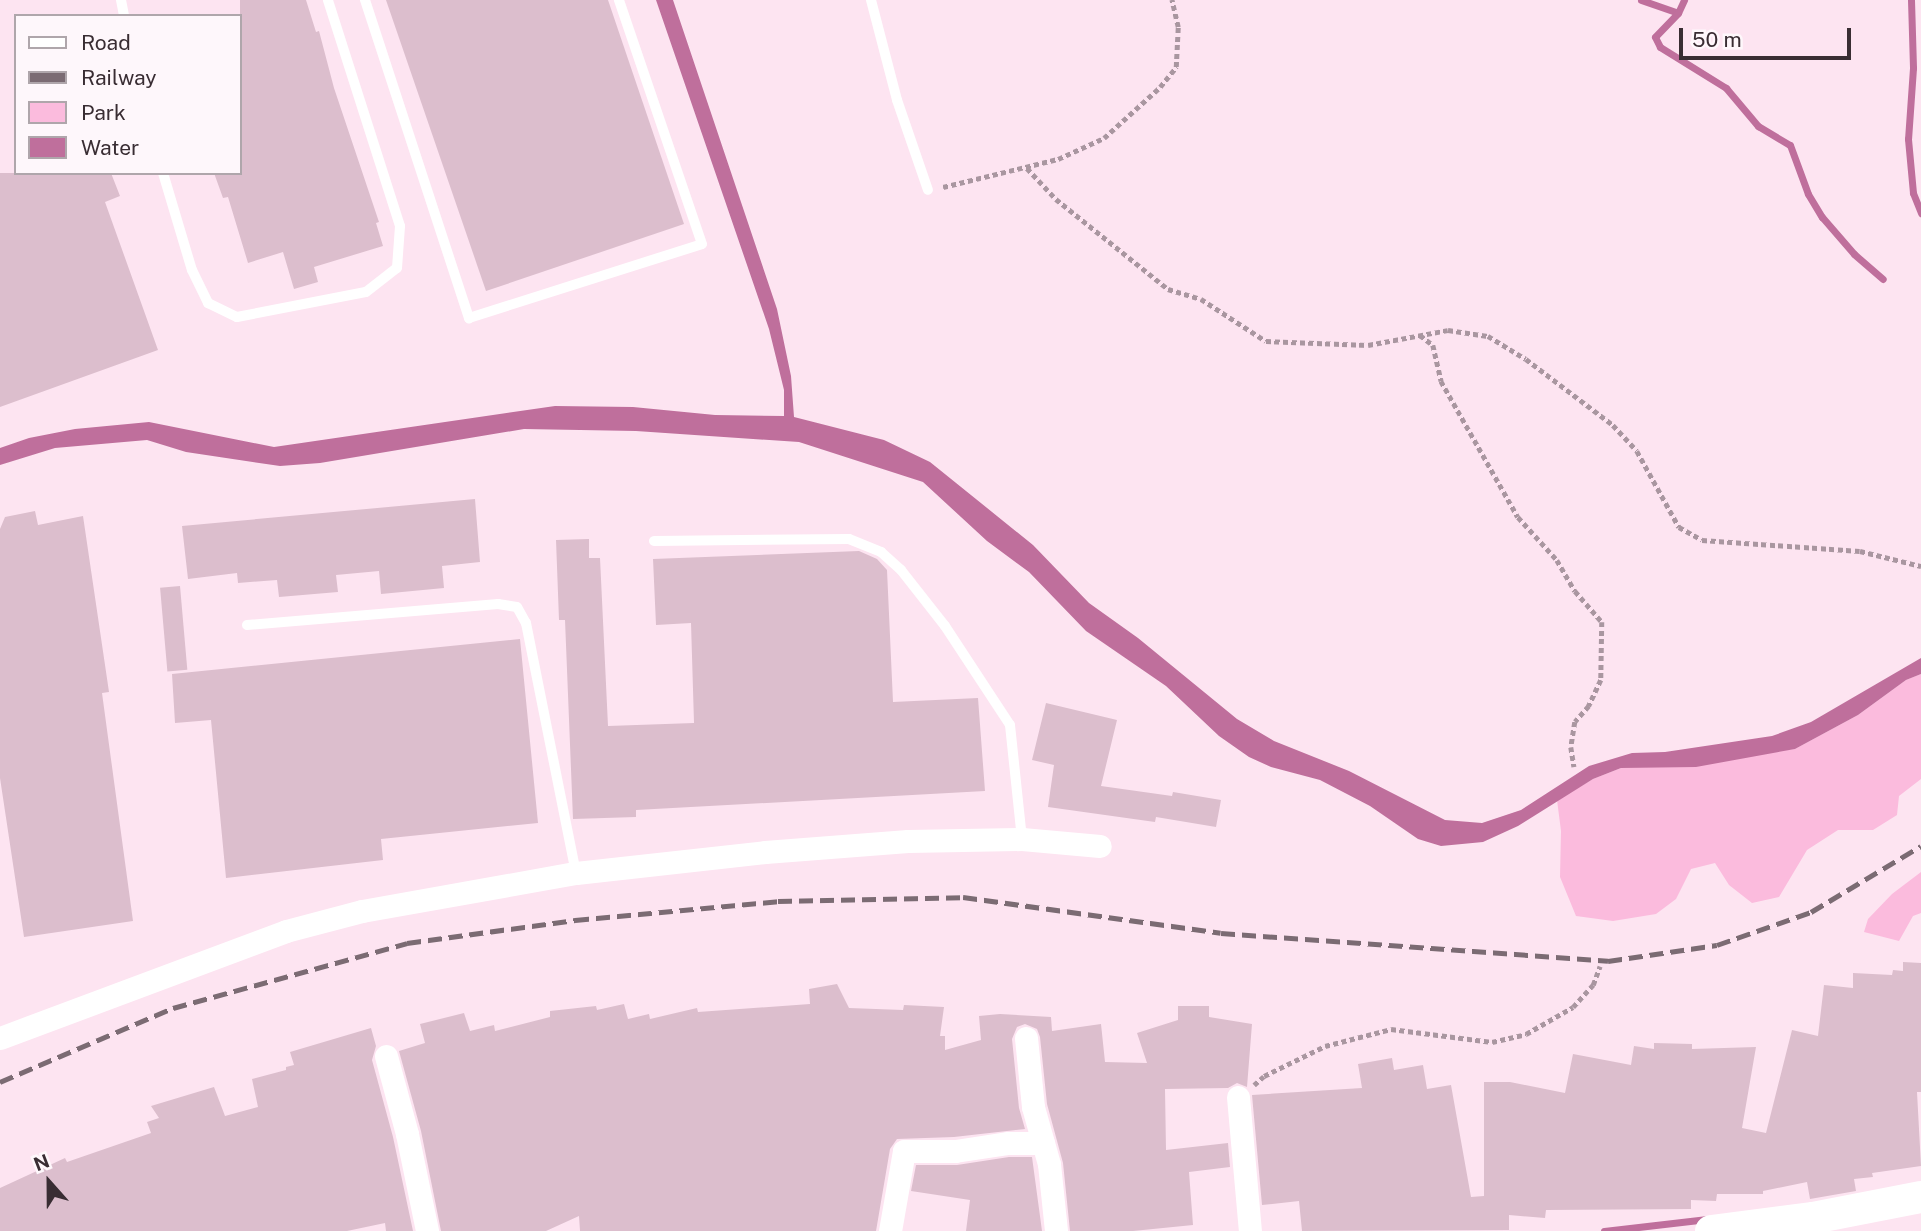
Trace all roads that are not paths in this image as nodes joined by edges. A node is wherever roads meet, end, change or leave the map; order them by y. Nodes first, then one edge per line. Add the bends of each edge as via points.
1 (328, 0) edge
2 (365, 0) edge
3 (620, 0) edge
4 (871, 0) edge
5 (164, 175) edge
6 (928, 190) road end
7 (654, 541) dead end
8 (247, 625) dead end
9 (1022, 839) junction
10 (1100, 846) dead end
11 (576, 873) junction
12 (0, 1038) edge
13 (1026, 1038) dead end
14 (386, 1056) dead end
15 (1238, 1097) road end
16 (1044, 1143) junction
17 (1921, 1197) edge
18 (428, 1231) edge
19 (890, 1231) edge
20 (1056, 1231) edge
21 (1250, 1231) edge
22 (1711, 1231) edge

1 - 5 lane via 400,226 397,268 366,292 237,317 208,303 192,270
2 - 3 lane via 469,318 702,244
4 - 6 lane via 897,100
7 - 9 lane via 849,539 881,552 945,626 1010,725
8 - 11 lane via 498,604 517,607 526,623
9 - 10 street
9 - 11 street via 908,841
11 - 12 street via 362,911 286,931
13 - 16 street via 1033,1107
14 - 18 street
15 - 21 street
16 - 19 street via 1007,1143 955,1152 904,1151
16 - 20 street
17 - 22 street

